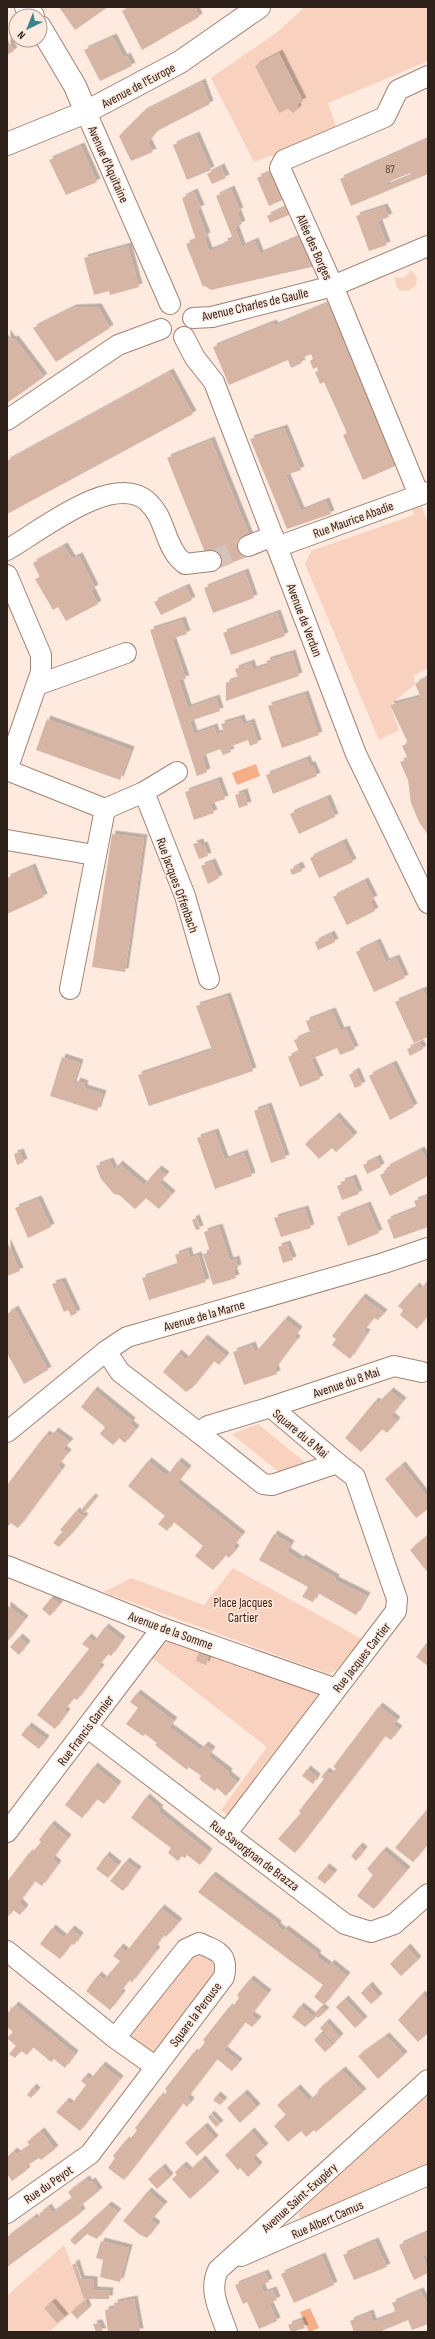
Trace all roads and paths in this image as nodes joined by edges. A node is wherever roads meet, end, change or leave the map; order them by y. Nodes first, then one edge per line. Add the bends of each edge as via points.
1 (259, 7) edge
2 (48, 40) edge
3 (428, 76) edge
4 (86, 112) junction
5 (7, 144) edge
6 (428, 246) edge
7 (333, 286) junction
8 (170, 304) junction
9 (193, 318) junction
10 (161, 329) junction
11 (184, 337) junction
12 (7, 420) edge
13 (424, 494) edge
14 (275, 541) junction
15 (248, 546) tunnel mouth
16 (7, 550) edge
17 (211, 562) tunnel mouth
18 (7, 575) edge
19 (126, 653) dead end
20 (37, 685) junction
21 (7, 770) edge
22 (177, 772) dead end
23 (144, 792) junction
24 (105, 809) junction
25 (7, 840) edge
26 (94, 855) junction
27 (428, 903) edge
28 (209, 979) dead end
29 (70, 989) dead end
30 (428, 1248) edge
31 (106, 1351) junction
32 (422, 1372) dead end
33 (272, 1407) junction
34 (7, 1432) edge
35 (199, 1433) junction
36 (337, 1464) junction
37 (7, 1566) edge
38 (162, 1628) junction
39 (336, 1689) junction
40 (88, 1728) junction
41 (7, 1832) edge
42 (226, 1834) junction
43 (428, 1894) edge
44 (7, 1951) edge
45 (115, 2038) junction
46 (156, 2066) junction
47 (428, 2080) edge
48 (90, 2154) joint
49 (428, 2175) edge
50 (7, 2213) edge
51 (226, 2263) junction
52 (227, 2332) edge

1 - 4 main road, Avenue de l'Europe via 180,62
2 - 4 main road, Avenue d'Aquitaine via 75,86
3 - 7 street, Allée des Borges via 398,90 385,117 284,160 280,164
4 - 5 main road, Avenue de l'Europe
4 - 8 street, Avenue d'Aquitaine
6 - 7 street, Avenue Charles de Gaulle
7 - 9 street, Avenue Charles de Gaulle via 212,316
7 - 13 street, Allée des Borges
8 - 9 street via 184,307
8 - 10 street via 162,314
9 - 11 street via 192,329
10 - 11 street via 174,338
10 - 12 street via 118,345
11 - 14 street, Avenue de Verdun via 195,358 214,382
13 - 14 street, Rue Maurice Abadie
14 - 15 street, Rue Maurice Abadie
14 - 27 street, Avenue de Verdun via 356,754
16 - 17 street via 89,500 114,493 134,494 148,501 159,515 174,553 185,564
18 - 20 street via 42,655
19 - 20 street
20 - 21 street
21 - 24 street
22 - 23 street
23 - 24 street
23 - 28 street, Rue Jacques Offenbach via 185,896
24 - 26 street
25 - 26 street
26 - 29 street
30 - 31 street, Avenue de la Marne via 127,1337
31 - 34 street, Avenue de la Marne
31 - 35 street via 120,1372
32 - 33 street, Avenue du 8 Mai via 394,1366
33 - 35 street, Square du 8 Mai via 208,1426
33 - 36 street, Square du 8 Mai
35 - 36 street, Square du 8 Mai via 263,1484 272,1485
36 - 39 street, Rue Jacques Cartier via 355,1477 397,1599 396,1611
37 - 38 street, Avenue de la Somme
38 - 39 street, Avenue de la Somme
38 - 40 street, Rue Francis Garnier
39 - 42 street, Rue Jacques Cartier
40 - 41 street, Rue Francis Garnier
40 - 42 street, Rue Savorgnan de Brazza
42 - 43 street, Rue Savorgnan de Brazza via 345,1924 371,1932 394,1924
44 - 45 street
45 - 46 street
45 - 46 street, Square la Perouse via 186,1949 199,1943 214,1949 225,1958 224,1977
46 - 48 street, Square la Perouse
47 - 51 street, Avenue Saint-Exupéry
48 - 50 street, Rue du Peyot
49 - 51 street, Rue Albert Camus
51 - 52 street, Avenue Saint-Exupéry via 218,2270 213,2290

